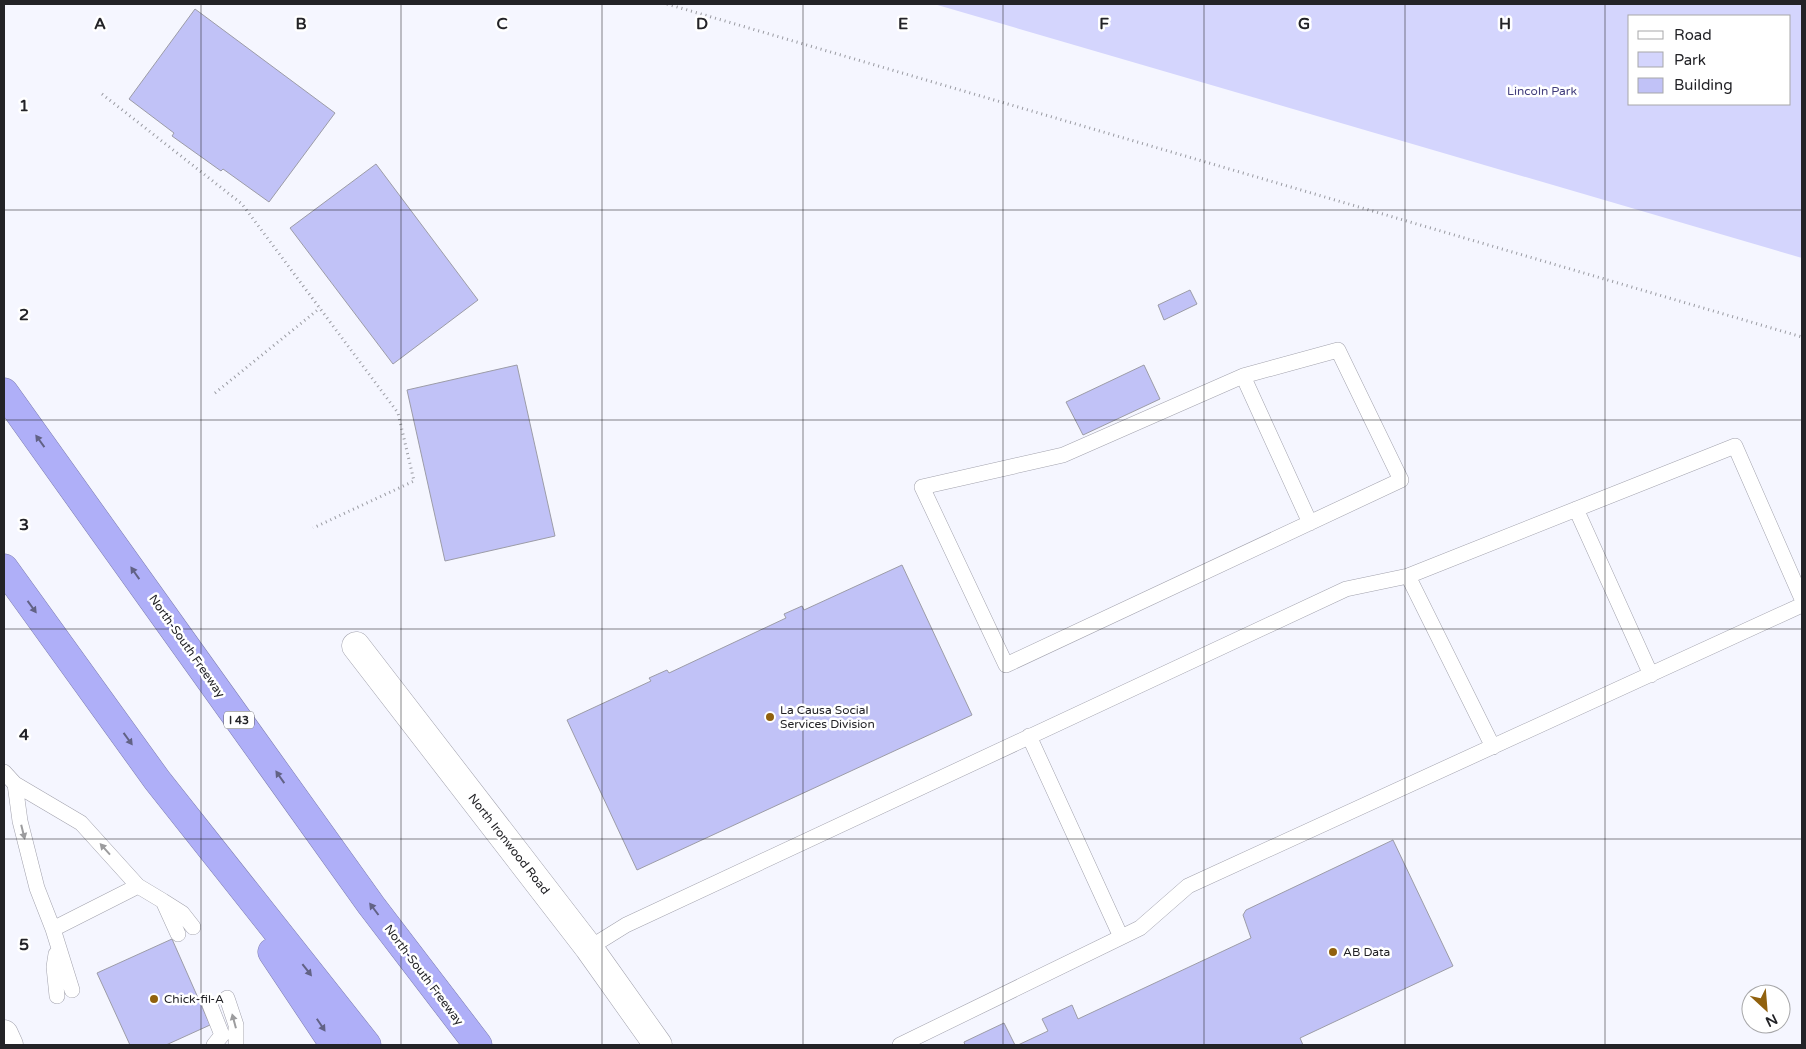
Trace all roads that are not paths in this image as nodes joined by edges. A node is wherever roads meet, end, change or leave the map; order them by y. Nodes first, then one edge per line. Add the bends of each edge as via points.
1 (1243, 376) junction
2 (4, 392) edge
3 (1576, 509) junction
4 (1310, 522) junction
5 (4, 568) edge
6 (1408, 576) junction
7 (1802, 599) edge
8 (1802, 605) edge
9 (356, 646) dead end
10 (1650, 675) junction
11 (1030, 736) junction
12 (1493, 747) junction
13 (4, 772) edge
14 (158, 780) junction
15 (15, 784) junction
16 (138, 886) junction
17 (163, 901) junction
18 (193, 927) dead end
19 (53, 929) junction
20 (178, 934) dead end
21 (1121, 937) junction
22 (57, 947) junction
23 (589, 948) junction
24 (72, 990) dead end
25 (57, 996) dead end
26 (227, 998) dead end
27 (210, 1005) dead end
28 (4, 1034) edge
29 (9, 1045) edge
30 (214, 1045) edge
31 (236, 1045) edge
32 (334, 1045) edge
33 (366, 1045) edge
34 (478, 1045) edge
35 (658, 1045) edge
36 (900, 1045) edge

1 - 4 lane
1 - 4 lane via 1338,350 1401,480
1 - 4 lane via 1064,456 922,487 1006,665
34 -> 2 highway, North-South Freeway / I 43 via 371,906
3 - 6 lane
3 - 7 lane via 1735,446
3 - 10 lane
5 -> 14 highway
6 - 11 lane via 1346,589
6 - 12 lane
8 - 10 lane
9 - 23 street, North Ironwood Road
10 - 12 lane
11 - 21 lane
11 - 23 lane via 626,925
12 - 21 lane via 1188,886 1140,928
13 - 15 lane
14 -> 32 highway
14 -> 33 highway
16 -> 15 lane via 81,823
15 -> 19 lane via 20,822 37,888
16 - 17 lane
16 - 19 lane
17 - 18 lane via 182,914
17 - 20 lane
19 - 22 lane
21 - 36 lane
22 - 24 lane
22 - 25 lane via 54,967
23 - 35 street, North Ironwood Road
31 -> 26 lane via 236,1025
27 - 30 lane via 222,1035
28 - 29 street

